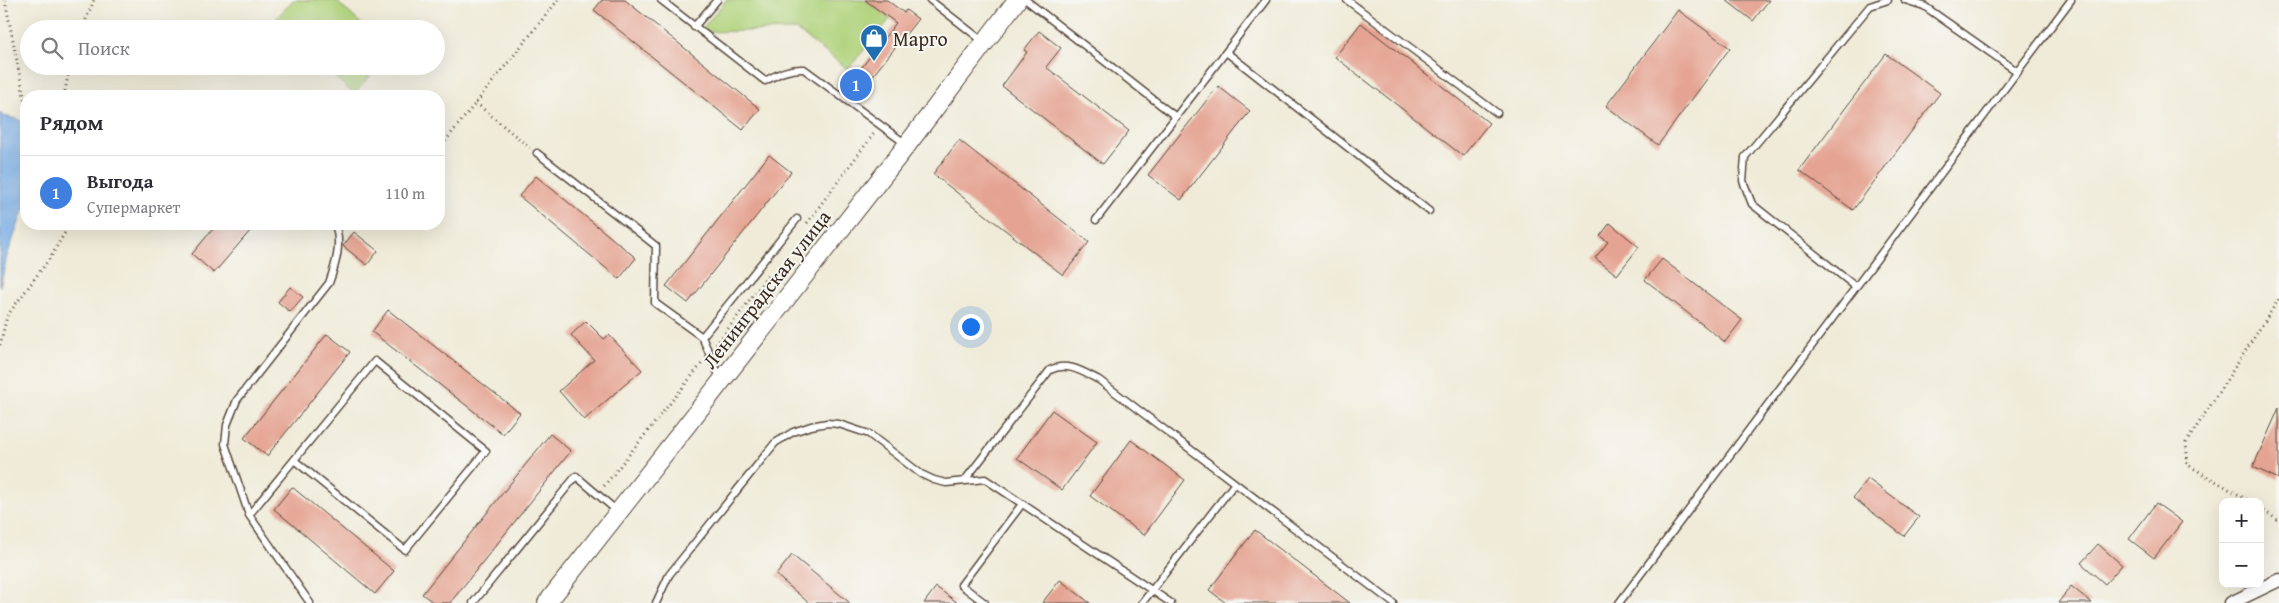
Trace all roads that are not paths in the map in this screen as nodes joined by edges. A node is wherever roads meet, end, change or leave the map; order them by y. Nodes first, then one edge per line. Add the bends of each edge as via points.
1 (661, 0) edge
2 (717, 0) edge
3 (930, 0) edge
4 (1017, 0) edge
5 (1026, 0) edge
6 (1266, 0) edge
7 (1347, 0) edge
8 (1888, 0) edge
9 (1905, 0) edge
10 (2071, 0) edge
11 (694, 27) junction
12 (984, 42) junction
13 (1226, 52) junction
14 (2018, 72) junction
15 (1497, 113) dead end
16 (1176, 117) junction
17 (907, 145) junction
18 (537, 153) road end
19 (1429, 211) dead end
20 (797, 219) dead end
21 (1096, 220) dead end
22 (336, 230) edge
23 (1856, 287) junction
24 (702, 337) junction
25 (721, 381) junction
26 (294, 460) junction
27 (965, 480) junction
28 (1235, 483) junction
29 (1022, 504) junction
30 (617, 511) junction
31 (249, 515) junction
32 (2279, 580) edge
33 (1152, 590) junction
34 (310, 603) edge
35 (473, 603) edge
36 (546, 603) edge
37 (656, 603) edge
38 (985, 603) edge
39 (1142, 603) edge
40 (1171, 603) edge
41 (1393, 603) edge
42 (1619, 603) edge
43 (2231, 603) edge

1 - 11 lane
2 - 11 lane
3 - 12 lane
4 - 12 street, Ленинградская улица
5 - 16 lane
6 - 13 lane
7 - 15 lane
8 - 23 lane via 1870,6 1745,156 1742,168 1743,181 1752,204
9 - 14 lane via 1924,6
10 - 14 lane
11 - 17 lane via 765,81 781,72 804,69
12 - 17 street, Ленинградская улица
13 - 16 lane
13 - 19 lane
14 - 23 lane
16 - 21 lane
17 - 25 street, Ленинградская улица
18 - 24 lane via 656,246 655,303
20 - 24 lane
22 - 31 lane via 336,265 329,283 237,400 227,425 225,444
23 - 42 lane
24 - 25 lane
25 - 30 street, Ленинградская улица
26 - 26 lane via 405,550 486,451 375,361
26 - 31 lane
27 - 28 lane via 1050,370 1058,366 1073,368 1099,380
27 - 29 lane via 985,479
27 - 37 lane via 946,483 934,480 921,474 869,434 839,424 827,423 793,432 775,443 675,567
28 - 33 lane
28 - 41 lane
29 - 33 lane
29 - 38 lane via 961,585
30 - 35 lane via 576,476
30 - 36 street, Ленинградская улица
31 - 34 lane
32 - 43 street
33 - 39 lane
33 - 40 lane

